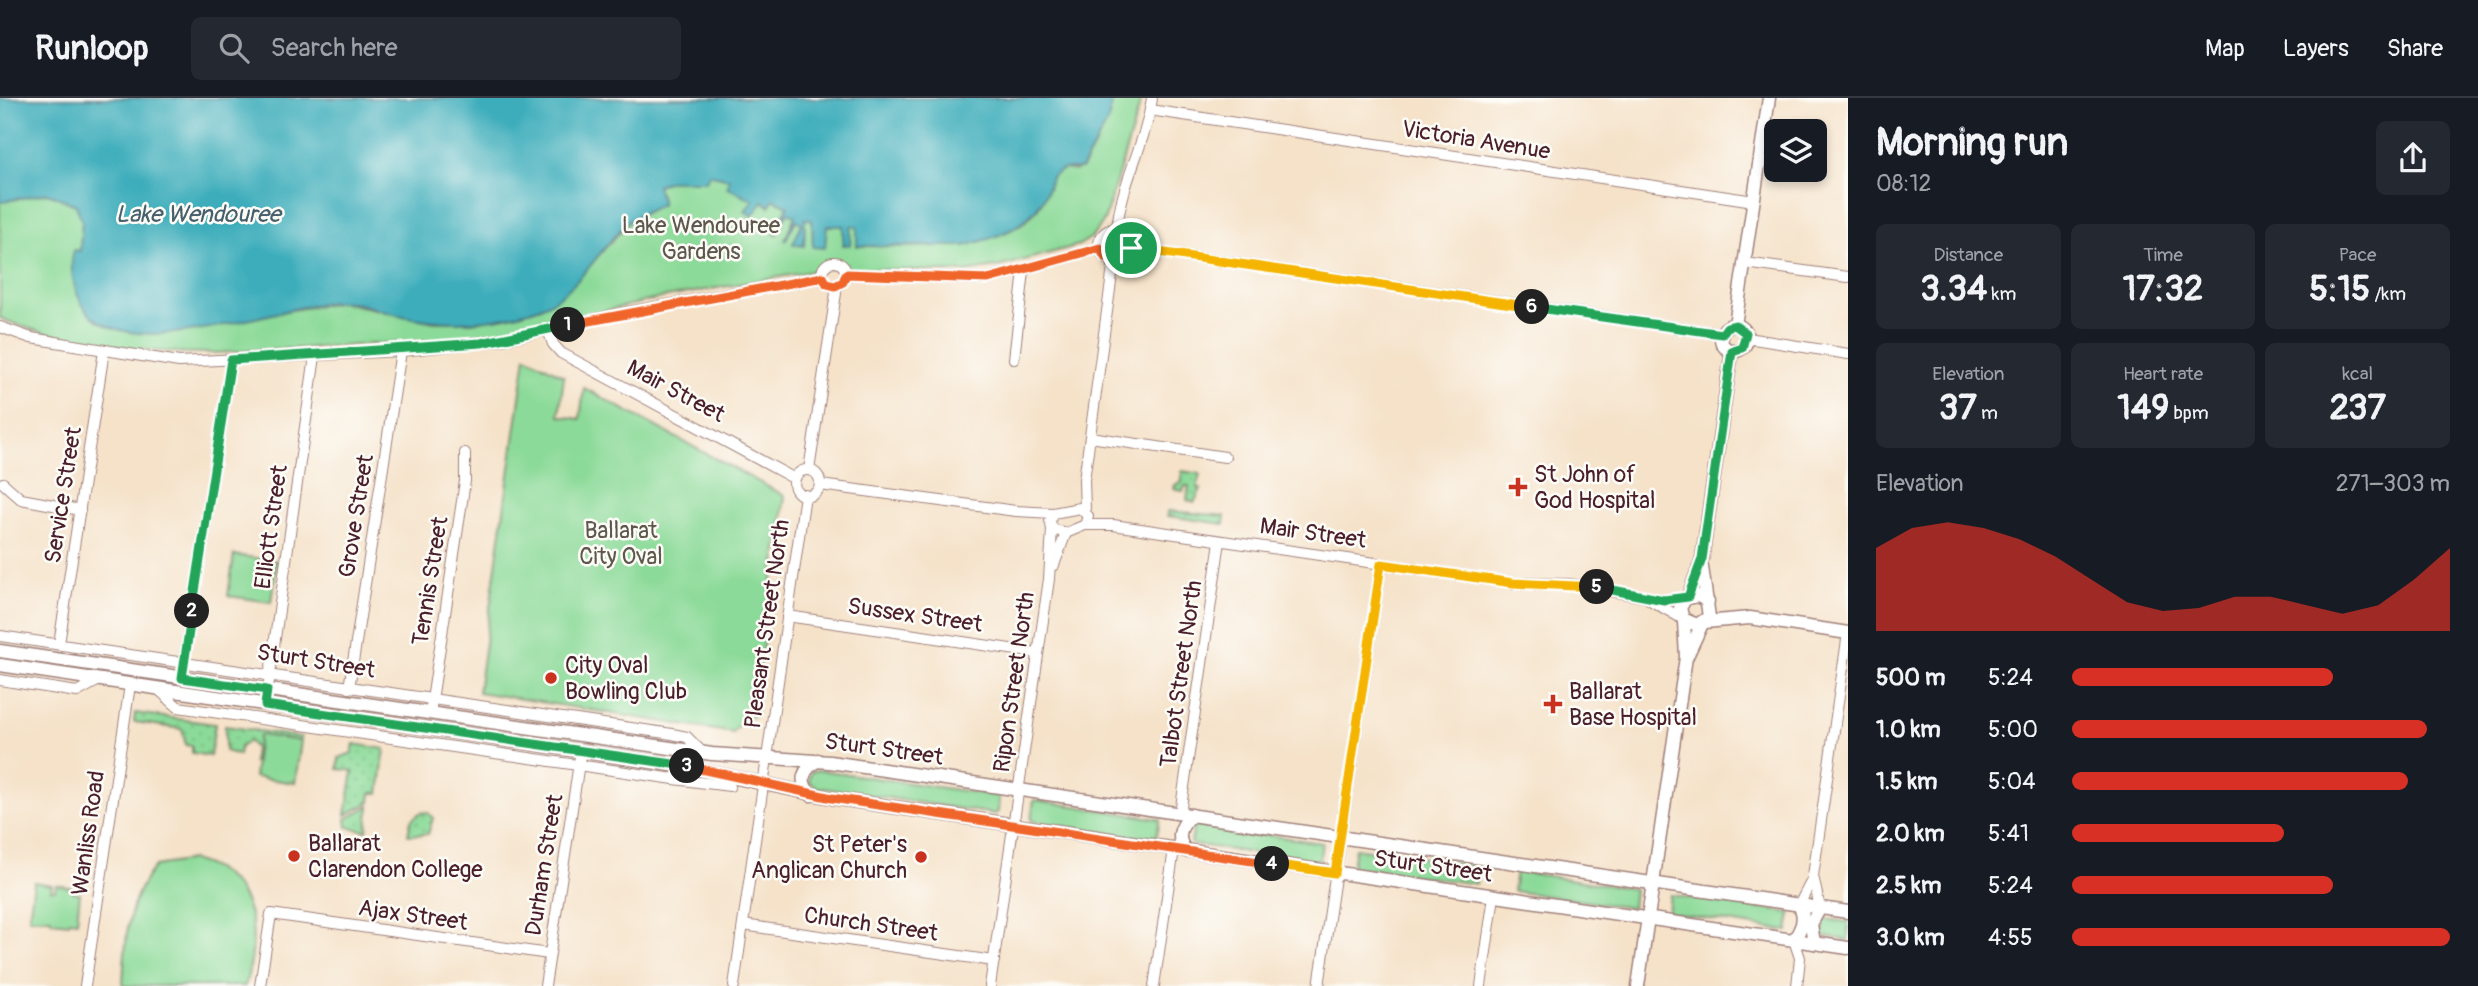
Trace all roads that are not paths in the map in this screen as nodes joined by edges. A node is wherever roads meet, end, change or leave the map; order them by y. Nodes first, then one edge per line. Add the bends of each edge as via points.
1 (1152, 98) edge
2 (1769, 98) edge
3 (1150, 110) junction
4 (1754, 201) junction
5 (1117, 229) junction
6 (1100, 248) junction
7 (1131, 248) junction
8 (1114, 260) junction
9 (1745, 263) junction
10 (1024, 271) junction
11 (846, 274) junction
12 (823, 277) junction
13 (1848, 277) edge
14 (835, 286) junction
15 (1735, 325) junction
16 (0, 327) edge
17 (548, 330) junction
18 (1722, 334) junction
19 (1747, 338) junction
20 (104, 351) junction
21 (401, 351) junction
22 (1732, 351) junction
23 (1848, 354) edge
24 (315, 356) junction
25 (1014, 359) dead end
26 (231, 360) junction
27 (1090, 437) junction
28 (465, 453) dead end
29 (1225, 457) dead end
30 (809, 470) junction
31 (795, 479) junction
32 (1084, 480) junction
33 (3, 483) dead end
34 (820, 485) junction
35 (805, 495) junction
36 (1073, 509) junction
37 (80, 510) junction
38 (1016, 511) junction
39 (1086, 512) junction
40 (1053, 513) junction
41 (1085, 525) junction
42 (1113, 525) junction
43 (1051, 527) junction
44 (1066, 533) junction
45 (1220, 541) junction
46 (1702, 559) junction
47 (1381, 564) junction
48 (1049, 579) junction
49 (1632, 593) junction
50 (1687, 598) junction
51 (1708, 603) junction
52 (787, 615) junction
53 (1750, 618) junction
54 (1683, 620) junction
55 (1703, 623) junction
56 (1848, 633) edge
57 (0, 636) edge
58 (60, 644) junction
59 (0, 651) edge
60 (1037, 653) junction
61 (1686, 657) junction
62 (184, 663) junction
63 (0, 665) edge
64 (270, 675) junction
65 (182, 678) junction
66 (0, 680) edge
67 (99, 680) junction
68 (130, 685) junction
69 (349, 688) junction
70 (158, 689) junction
71 (267, 690) junction
72 (432, 701) junction
73 (265, 705) junction
74 (430, 714) junction
75 (581, 750) junction
76 (703, 753) junction
77 (767, 757) junction
78 (818, 761) junction
79 (579, 764) junction
80 (681, 765) junction
81 (674, 779) junction
82 (764, 783) junction
83 (730, 786) dead end
84 (1018, 790) junction
85 (811, 794) junction
86 (1180, 814) junction
87 (1013, 825) junction
88 (1341, 837) junction
89 (1174, 849) junction
90 (1335, 873) junction
91 (1813, 876) junction
92 (1653, 883) junction
93 (1494, 896) junction
94 (1799, 905) junction
95 (1820, 908) junction
96 (1848, 912) edge
97 (1648, 919) junction
98 (743, 925) junction
99 (1794, 940) junction
100 (1814, 943) junction
101 (1848, 948) edge
102 (549, 954) junction
103 (993, 961) junction
104 (1800, 968) junction
105 (85, 986) edge
106 (260, 986) edge
107 (545, 986) edge
108 (734, 986) edge
109 (990, 986) edge
110 (1154, 986) edge
111 (1319, 986) edge
112 (1481, 986) edge
113 (1638, 986) edge
114 (1797, 986) edge

1 - 3 street
2 - 4 main road
3 - 4 street, Victoria Avenue
3 - 5 street
4 - 9 main road
5 - 6 street via 1103,234
5 - 7 street via 1126,233
6 - 8 street via 1105,257
6 - 10 street
7 - 8 street via 1123,258
7 - 18 street
8 - 27 street
9 - 13 street
9 - 15 main road
10 - 11 street via 982,279
10 - 25 street
11 - 12 street via 840,264 833,263 824,269
11 - 14 street
12 - 14 street
12 - 17 street
14 - 30 street
15 - 18 main road
15 - 19 main road via 1744,329
16 - 20 street via 31,338
17 - 21 street
17 - 31 street, Mair Street via 561,353
18 - 22 main road via 1722,343
19 - 22 main road via 1742,348
19 - 23 street
20 - 26 street via 179,362
20 - 37 street, Service Street
21 - 24 street
21 - 69 street, Grove Street
22 - 46 main road
24 - 26 street
24 - 64 street, Elliott Street
26 - 62 street
27 - 29 street
27 - 32 street
28 - 72 street, Tennis Street via 465,481
30 - 31 street
30 - 34 street via 818,476
31 - 35 street via 796,489
32 - 36 street
32 - 39 street
33 - 37 street via 20,499
34 - 35 street via 816,493
34 - 38 street
35 - 52 street, Pleasant Street North
36 - 39 street
36 - 40 street
37 - 58 street, Service Street
38 - 40 street
38 - 43 street
39 - 41 street
39 - 42 street, Mair Street
40 - 43 street, Ripon Street North
41 - 42 street, Mair Street
41 - 44 street
42 - 45 street, Mair Street
43 - 44 street
43 - 48 street, Ripon Street North
44 - 48 street, Ripon Street North
45 - 47 street, Mair Street
45 - 86 street, Talbot Street North
46 - 50 main road
46 - 51 main road
47 - 49 street, Mair Street via 1505,582 1569,584
47 - 88 street
48 - 60 street, Ripon Street North
49 - 50 street, Mair Street via 1664,600
49 - 54 street, Mair Street
50 - 51 main road via 1699,596
50 - 54 main road via 1680,608
51 - 53 main road
51 - 55 main road via 1710,614
52 - 60 street, Sussex Street
52 - 77 street, Pleasant Street North
53 - 55 main road
53 - 56 main road
54 - 55 main road via 1692,625
54 - 61 main road
55 - 61 main road
56 - 91 street
57 - 58 street, Sturt Street
58 - 62 street, Sturt Street
59 - 65 main road, Sturt Street
60 - 84 street, Ripon Street North
61 - 92 main road
62 - 64 street, Sturt Street
62 - 65 street
63 - 67 main road, Sturt Street
64 - 69 street, Sturt Street
64 - 71 street, Elliott Street
65 - 71 main road, Sturt Street
66 - 67 street, Sturt Street via 77,692
67 - 68 main road, Sturt Street
68 - 70 main road, Sturt Street
68 - 105 street, Wanliss Road
69 - 72 street, Sturt Street
70 - 73 main road, Sturt Street
70 - 79 street, Sturt Street via 178,707
71 - 73 street, Elliott Street
71 - 74 main road, Sturt Street
72 - 74 street, Tennis Street
72 - 76 street, Sturt Street via 672,734 687,737
73 - 75 main road, Sturt Street
74 - 76 main road, Sturt Street
75 - 79 street, Durham Street
75 - 80 main road, Sturt Street
76 - 77 main road, Sturt Street
77 - 78 main road, Sturt Street
77 - 82 street, Pleasant Street North
78 - 84 main road, Sturt Street
78 - 85 main road via 803,776
79 - 81 street, Sturt Street
79 - 102 street, Durham Street
80 - 81 street
80 - 82 main road, Sturt Street
81 - 83 street, Sturt Street
82 - 85 main road, Sturt Street
82 - 98 street, Pleasant Street North
84 - 86 main road, Sturt Street
84 - 87 street, Ripon Street North
85 - 87 main road, Sturt Street
86 - 88 main road, Sturt Street
86 - 89 main road
86 - 89 main road via 1172,836
87 - 89 main road, Sturt Street
87 - 103 street, Ripon Street North
88 - 90 street
88 - 92 main road, Sturt Street
89 - 90 main road, Sturt Street
89 - 110 street
90 - 93 main road, Sturt Street
90 - 111 street
91 - 94 street
91 - 95 street
92 - 94 main road, Sturt Street
92 - 97 main road
93 - 97 main road, Sturt Street
93 - 112 street
94 - 95 main road, Sturt Street
94 - 99 main road via 1802,925
95 - 96 main road, Sturt Street
95 - 100 main road via 1811,923
97 - 99 main road, Sturt Street
97 - 113 main road
98 - 103 street, Church Street
98 - 108 street, Pleasant Street North
99 - 100 main road, Sturt Street
99 - 104 street
100 - 101 main road, Sturt Street
100 - 104 street
102 - 106 street, Ajax Street via 271,914
102 - 107 street, Durham Street
103 - 109 street, Ripon Street North
104 - 114 street

